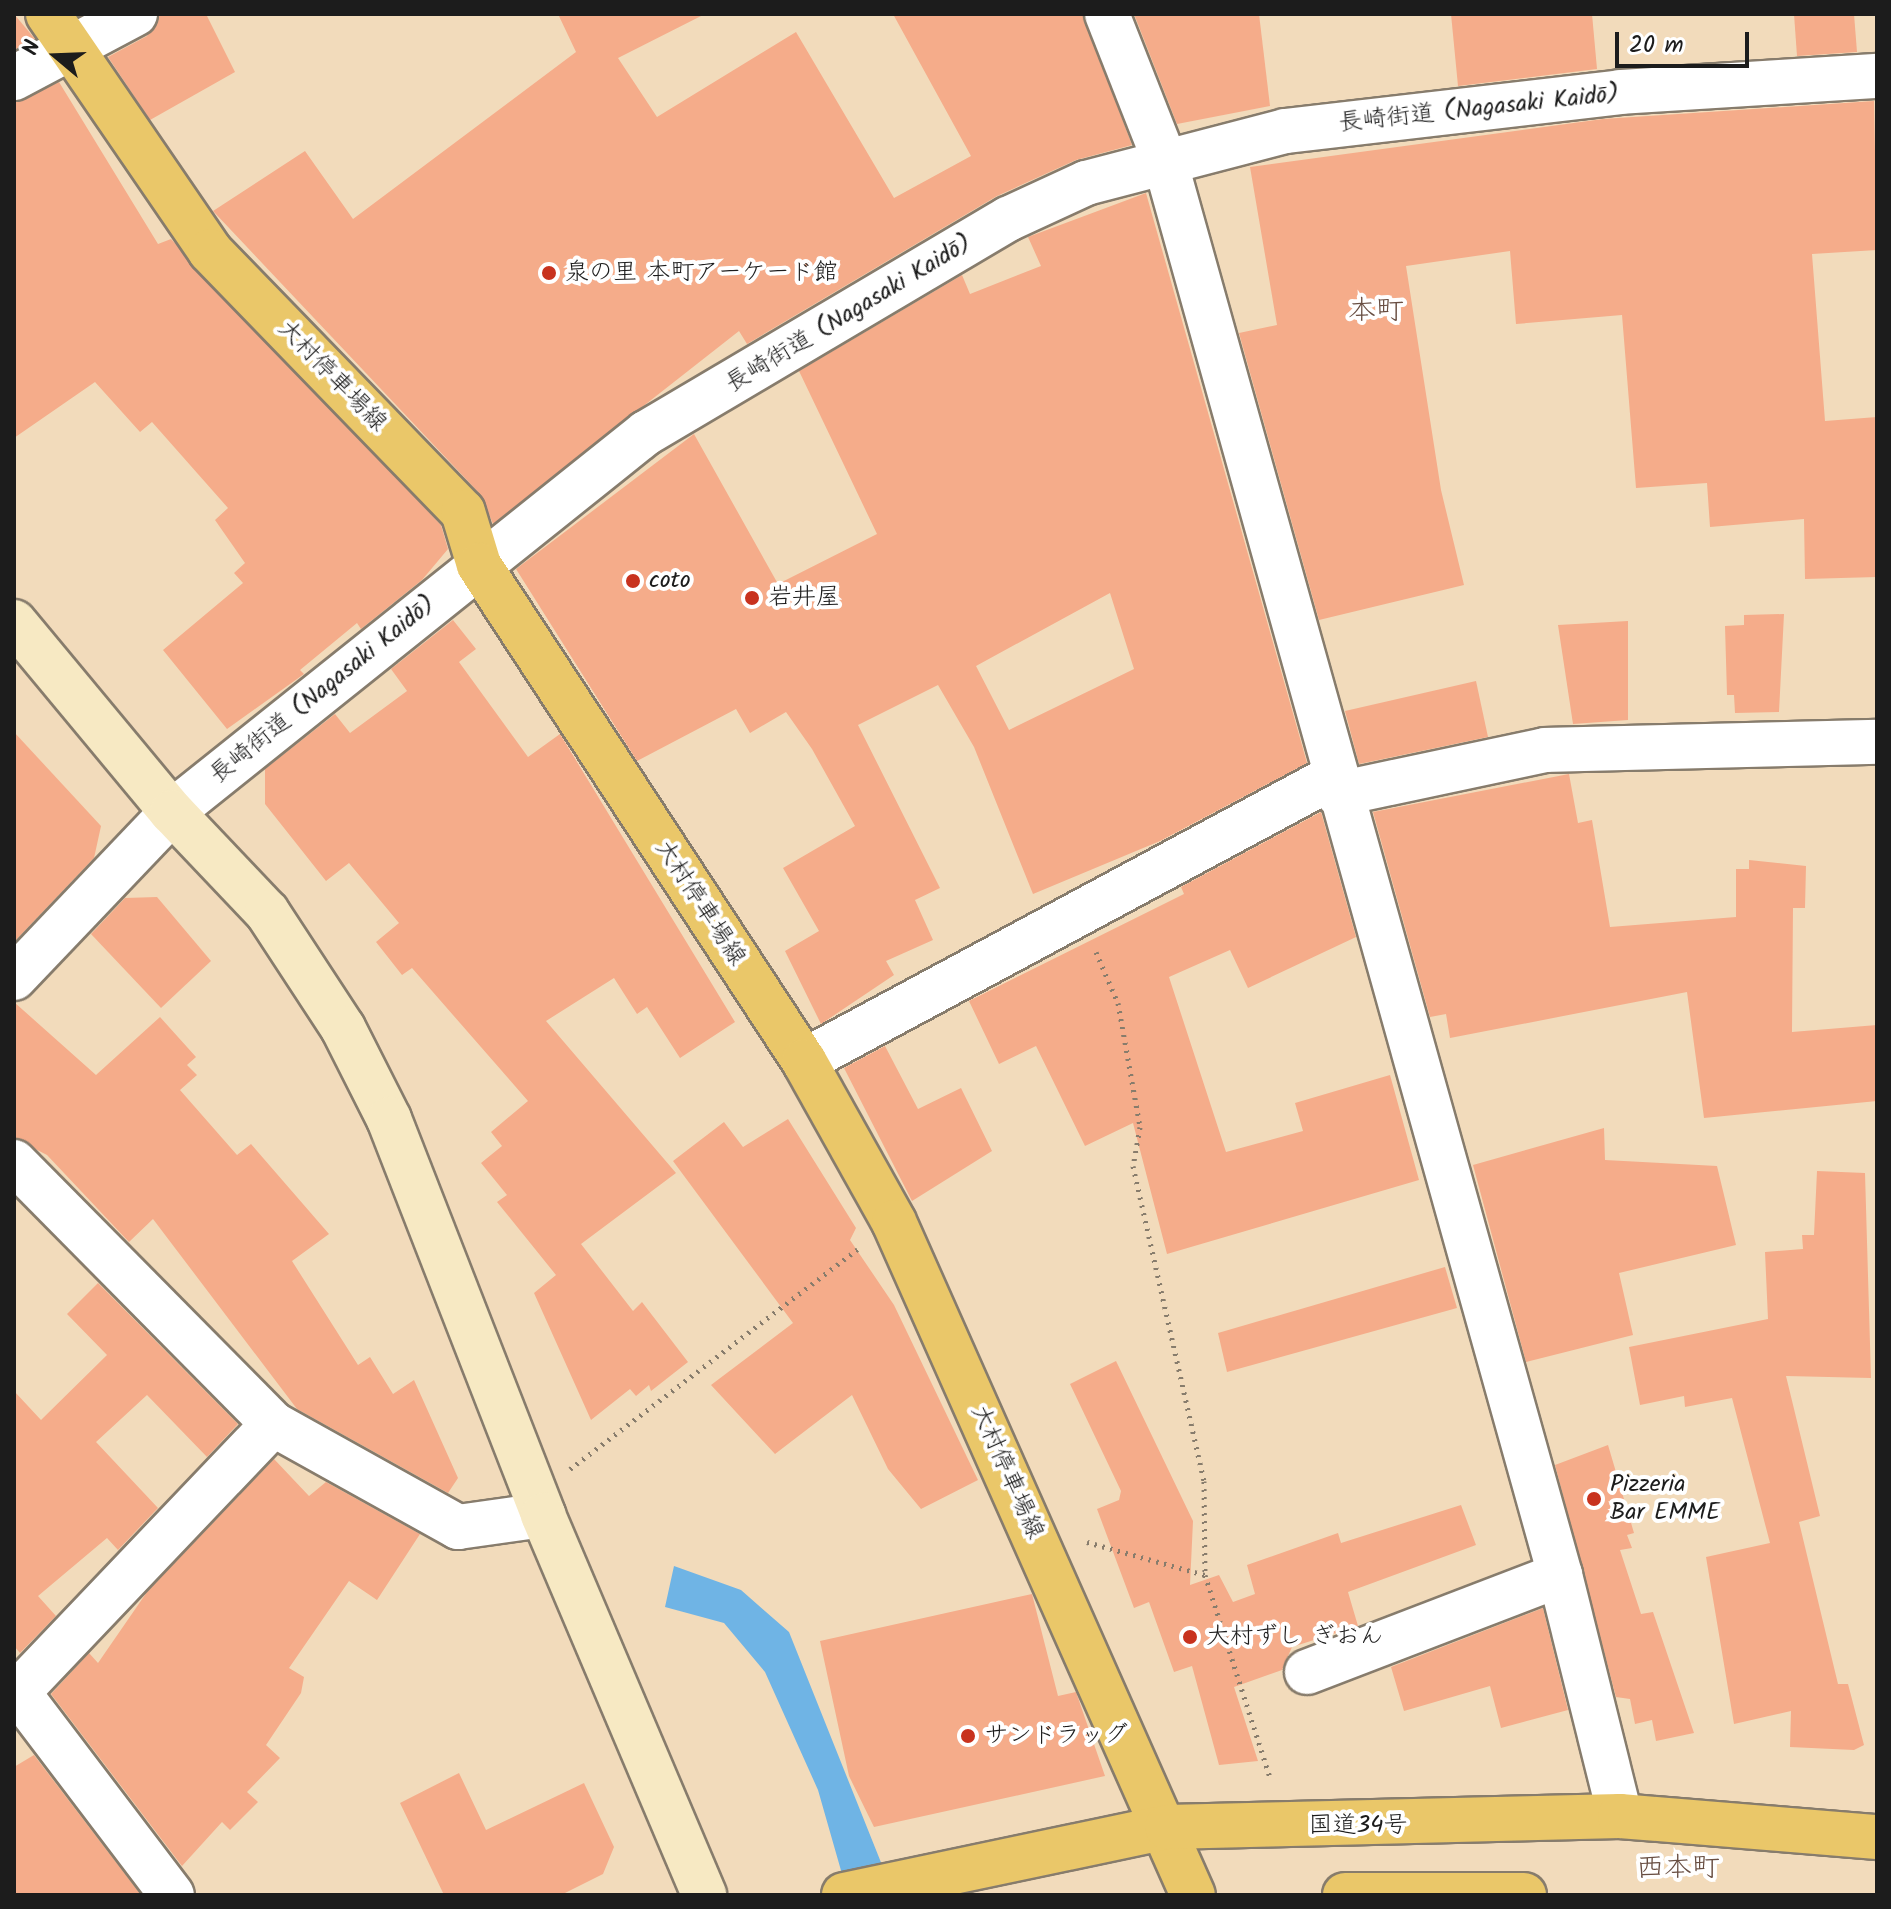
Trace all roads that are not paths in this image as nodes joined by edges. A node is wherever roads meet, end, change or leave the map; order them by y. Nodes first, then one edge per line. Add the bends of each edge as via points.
1 (135, 14) edge
2 (1107, 14) edge
3 (60, 31) edge
4 (1877, 76) edge
5 (14, 78) edge
6 (1165, 161) junction
7 (479, 565) junction
8 (14, 622) edge
9 (1877, 742) edge
10 (1336, 785) junction
11 (172, 812) junction
12 (14, 978) edge
13 (804, 1061) junction
14 (14, 1162) edge
15 (273, 1424) junction
16 (539, 1505) junction
17 (1560, 1575) junction
18 (1307, 1672) dead end
19 (16, 1689) edge
20 (1620, 1816) junction
21 (1167, 1827) junction
22 (1877, 1837) edge
23 (172, 1895) edge
24 (704, 1895) edge
25 (844, 1895) edge
26 (1193, 1895) edge
27 (1345, 1895) edge
28 (1524, 1895) edge

1 - 3 street
2 - 6 street
3 - 5 street
3 - 7 main road, 大村停車場線 via 210,251 463,512
4 - 6 street, 長崎街道 (Nagasaki Kaidō) via 1462,109 1285,131
6 - 7 street, 長崎街道 (Nagasaki Kaidō) via 1086,183 948,254 646,433
6 - 10 street
7 - 11 street, 長崎街道 (Nagasaki Kaidō)
7 - 13 main road, 大村停車場線
8 - 11 street
9 - 10 street via 1545,750
10 - 13 street via 1080,913
10 - 17 street
11 - 12 street, 長崎街道 (Nagasaki Kaidō)
11 - 16 street via 267,912 343,1028 389,1119
13 - 21 main road, 大村停車場線 via 894,1222
14 - 15 street
15 - 16 street via 458,1527
15 - 19 street
16 - 24 street
17 - 18 street
17 - 20 street
19 - 23 street
20 - 21 main road, 国道34号
20 - 22 main road, 国道34号
21 - 25 main road, 国道34号
21 - 26 main road, 大村停車場線
27 - 28 main road

